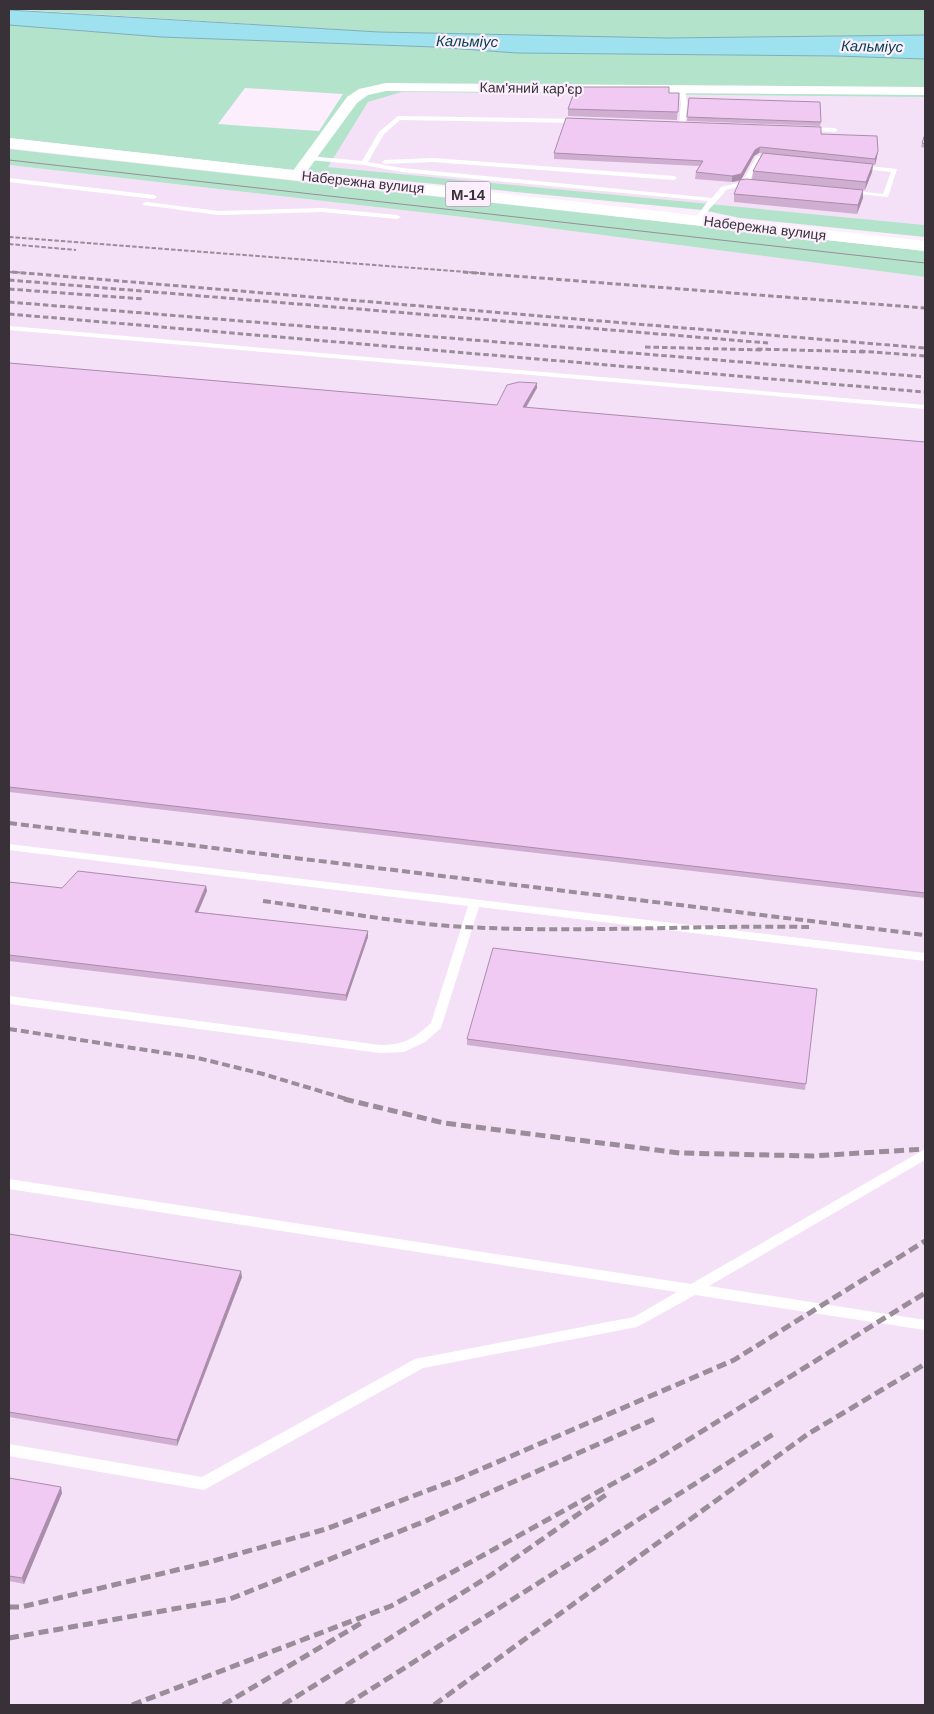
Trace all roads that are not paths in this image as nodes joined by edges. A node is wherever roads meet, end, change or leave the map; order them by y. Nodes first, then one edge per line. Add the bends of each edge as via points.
1 (682, 89) junction
2 (925, 91) edge
3 (588, 121) edge
4 (673, 124) edge
5 (682, 125) junction
6 (692, 125) edge
7 (797, 129) edge
8 (835, 130) dead end
9 (9, 143) edge
10 (309, 158) junction
11 (788, 160) edge
12 (364, 163) junction
13 (846, 166) edge
14 (297, 175) junction
15 (674, 178) dead end
16 (9, 180) edge
17 (745, 183) junction
18 (764, 185) edge
19 (839, 192) edge
20 (716, 200) junction
21 (397, 217) dead end
22 (698, 220) junction
23 (925, 246) edge
24 (9, 328) edge
25 (925, 407) edge
26 (9, 847) edge
27 (475, 902) junction
28 (925, 957) edge
29 (9, 1000) edge
30 (925, 1154) edge
31 (9, 1184) edge
32 (925, 1325) edge
33 (9, 1450) edge

1 - 2 street, Кам'яний кар'єр
1 - 5 lane
1 - 10 street, Кам'яний кар'єр via 399,86 374,89 352,100
3 - 12 lane via 398,118 381,133
4 - 5 lane
5 - 6 lane
7 - 8 lane
9 - 14 highway, Набережна вулиця / М-14
10 - 12 lane
10 - 14 street, Кам'яний кар'єр
11 - 17 lane via 759,158
12 - 15 lane via 433,160
12 - 20 lane via 402,170
13 - 19 lane via 895,170 886,196
14 - 22 highway, Набережна вулиця / М-14
16 - 21 lane via 154,197 146,204 218,213 322,210
17 - 18 lane
17 - 20 lane via 723,188
20 - 22 lane via 702,210
22 - 23 highway, Набережна вулиця / М-14
24 - 25 lane
26 - 27 lane
27 - 28 lane
27 - 29 lane via 437,1025 421,1039 400,1049
30 - 33 lane via 637,1322 420,1362 204,1484
31 - 32 lane

